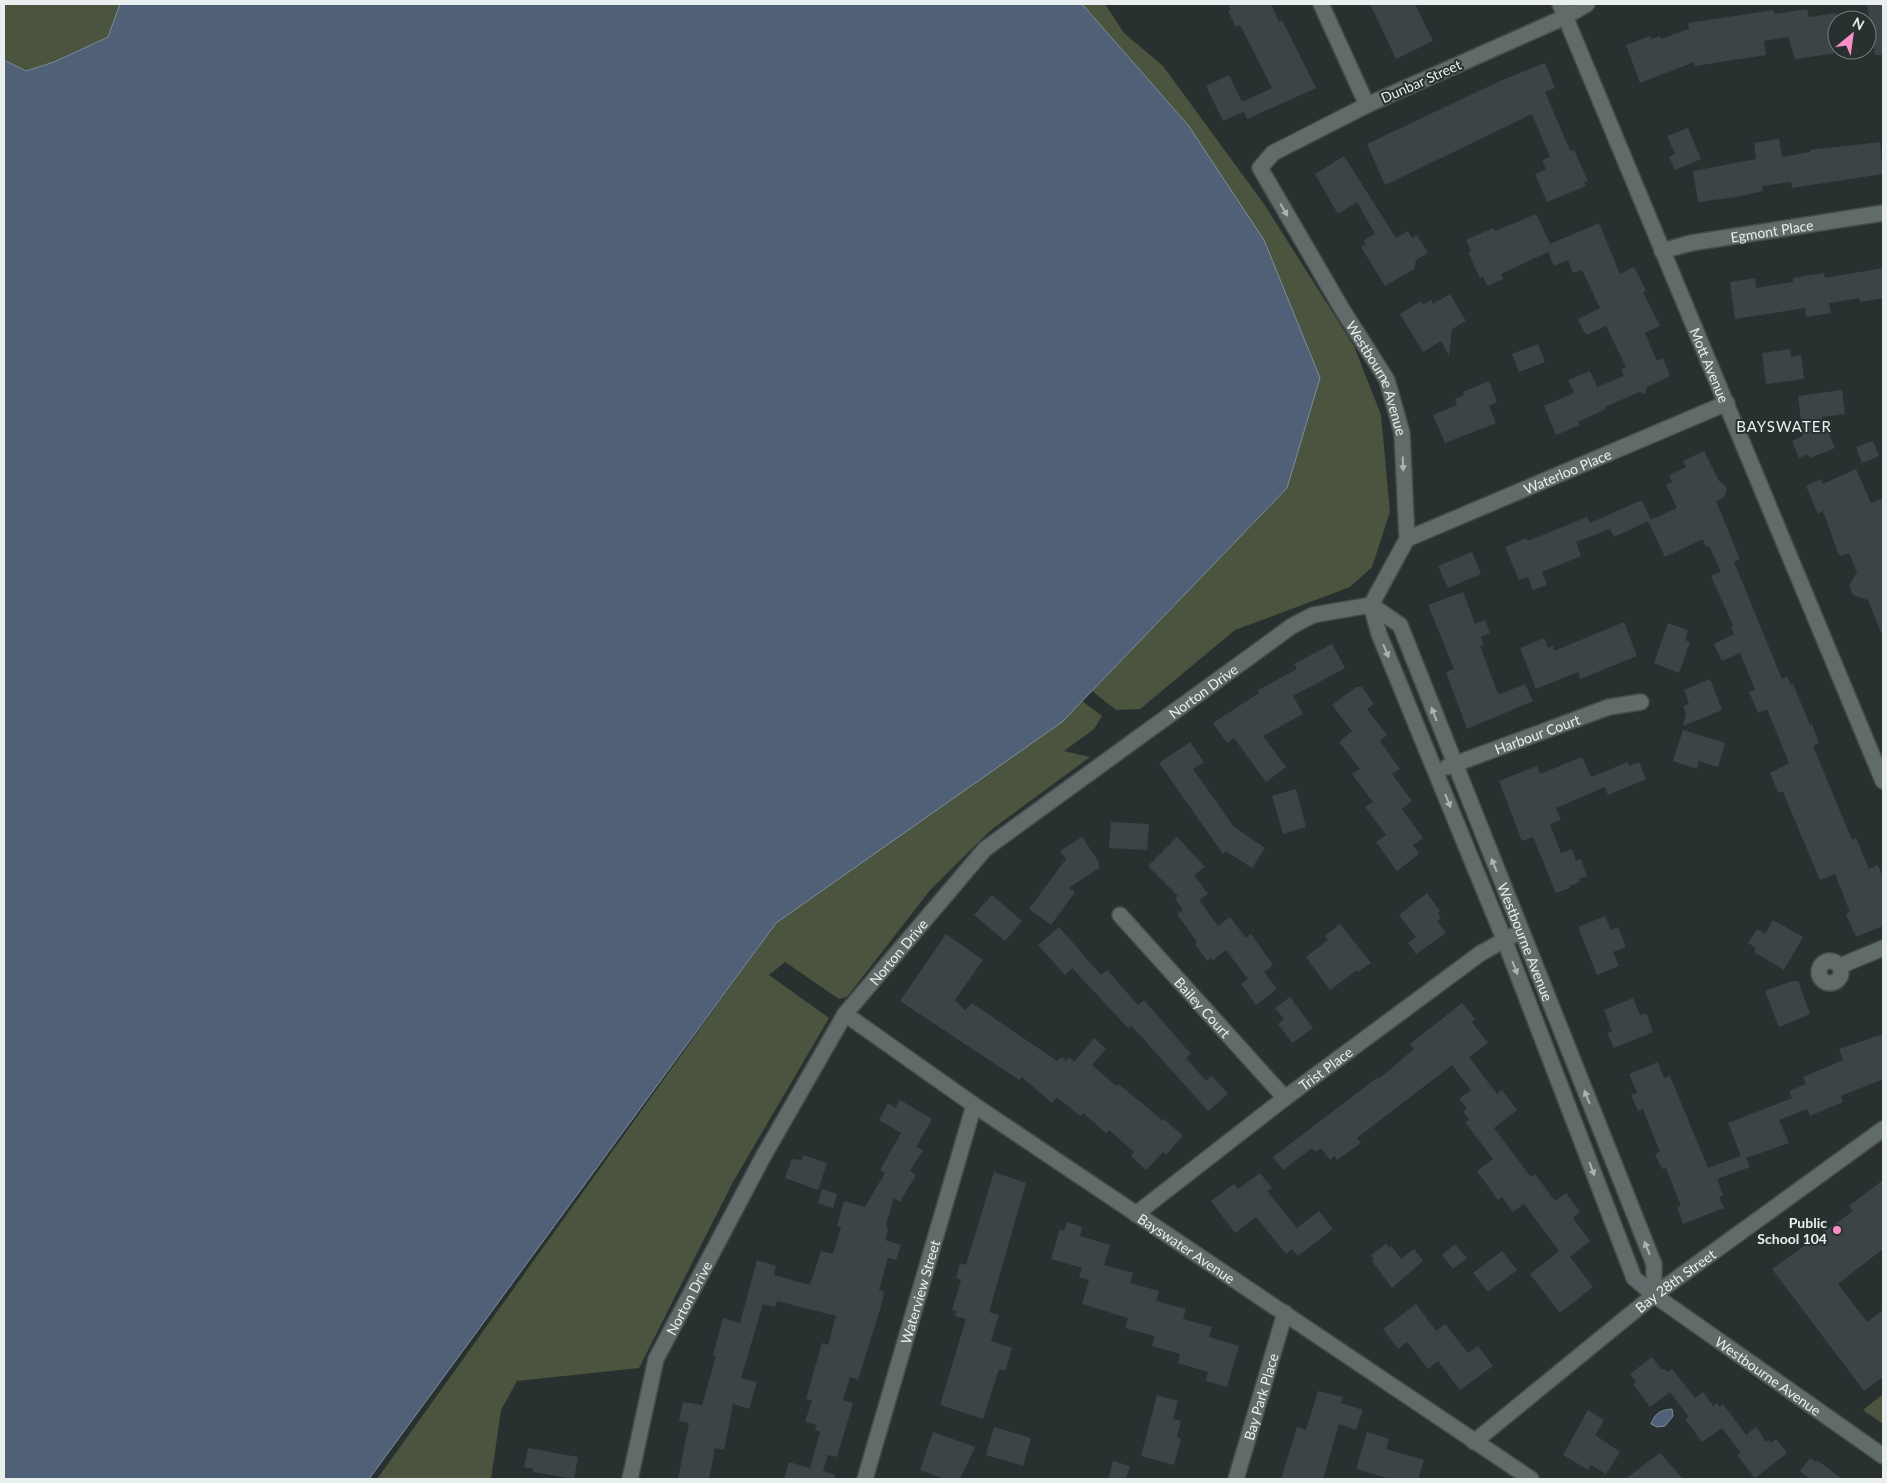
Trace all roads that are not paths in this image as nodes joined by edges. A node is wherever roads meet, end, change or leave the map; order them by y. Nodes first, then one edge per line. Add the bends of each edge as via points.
1 (1321, 4) edge
2 (1588, 4) edge
3 (1563, 10) edge
4 (1367, 105) junction
5 (1260, 168) joint
6 (1883, 213) edge
7 (1662, 251) junction
8 (1727, 403) junction
9 (1406, 539) junction
10 (1371, 604) junction
11 (1641, 702) dead end
12 (1454, 764) junction
13 (1436, 771) junction
14 (1883, 781) edge
15 (1120, 915) dead end
16 (1521, 933) junction
17 (1504, 939) junction
18 (1883, 948) edge
19 (1840, 966) dead end
20 (845, 1014) junction
21 (1286, 1098) junction
22 (974, 1105) junction
23 (1883, 1129) edge
24 (1136, 1214) junction
25 (1654, 1295) junction
26 (1285, 1313) junction
27 (1474, 1442) junction
28 (1883, 1456) edge
29 (630, 1479) edge
30 (864, 1479) edge
31 (1236, 1479) edge
32 (1531, 1479) edge

1 - 4 street
2 - 3 street, Dunbar Street
3 - 4 street, Dunbar Street
3 - 7 street, Mott Avenue
4 - 5 street, Dunbar Street via 1273,153
5 -> 9 street, Westbourne Avenue via 1387,380 1402,433
6 - 7 street, Egmont Place via 1691,243
7 - 8 street, Mott Avenue
8 - 9 street, Waterloo Place
8 - 14 street, Mott Avenue
9 - 10 street
12 -> 10 street, Westbourne Avenue via 1400,625
10 -> 13 street, Westbourne Avenue via 1378,634
10 - 20 street, Norton Drive via 1313,615 1292,626 985,849
11 - 12 street, Harbour Court via 1609,706
12 - 13 street, Harbour Court
16 -> 12 street, Westbourne Avenue
13 -> 17 street, Westbourne Avenue
15 - 21 street, Bailey Court
16 - 17 street, Trist Place
25 -> 16 street, Westbourne Avenue via 1654,1264
17 - 21 street, Trist Place via 1481,952
17 -> 25 street, Westbourne Avenue via 1634,1278
18 - 19 street
20 - 22 street, Bayswater Avenue
20 - 29 street, Norton Drive via 764,1155 656,1359
21 - 24 street, Trist Place
22 - 24 street, Bayswater Avenue
22 - 30 street, Waterview Street
23 - 25 street, Bay 28th Street
24 - 26 street, Bayswater Avenue
25 - 27 street, Bay 28th Street
25 - 28 street, Westbourne Avenue
26 - 27 street, Bayswater Avenue
26 - 31 street, Bay Park Place
27 - 32 street, Bayswater Avenue

